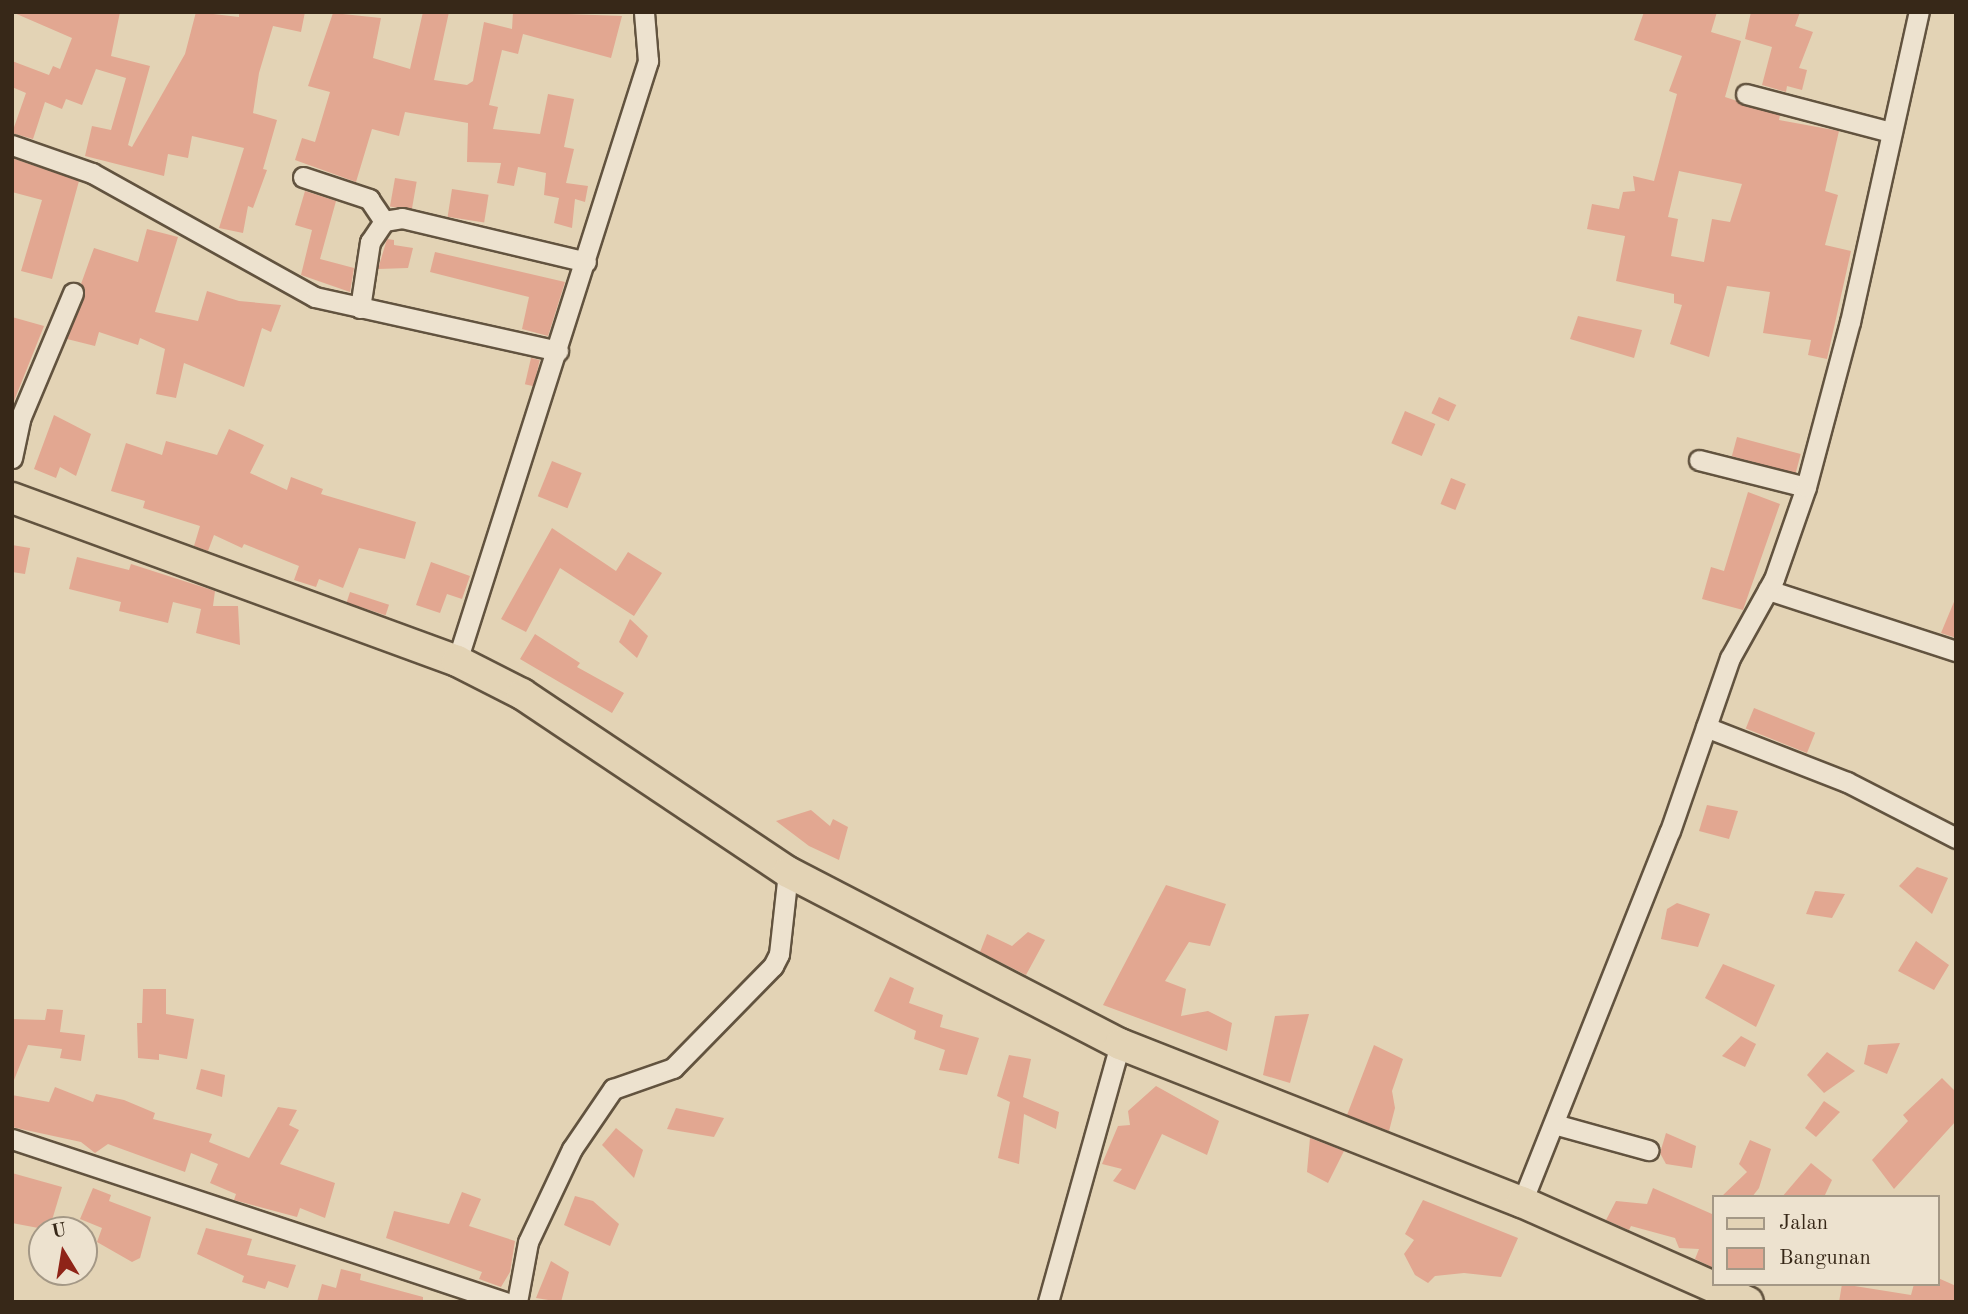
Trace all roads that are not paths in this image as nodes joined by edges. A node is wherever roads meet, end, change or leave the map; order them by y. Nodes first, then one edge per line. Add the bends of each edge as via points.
1 (644, 12) edge
2 (1919, 12) edge
3 (1746, 94) dead end
4 (1891, 132) junction
5 (12, 145) edge
6 (303, 177) dead end
7 (384, 221) junction
8 (586, 262) junction
9 (73, 293) dead end
10 (360, 308) junction
11 (558, 351) junction
12 (12, 458) edge
13 (1699, 460) dead end
14 (1806, 487) junction
15 (12, 498) edge
16 (1768, 590) junction
17 (1956, 651) edge
18 (457, 661) junction
19 (1706, 727) junction
20 (1956, 838) edge
21 (788, 872) junction
22 (1120, 1044) junction
23 (1555, 1124) junction
24 (12, 1139) edge
25 (1648, 1150) dead end
26 (1522, 1202) junction
27 (506, 1302) edge
28 (517, 1302) edge
29 (1048, 1302) edge
30 (1748, 1302) edge

1 - 8 street via 648,61
2 - 4 street
3 - 4 street
4 - 14 street via 1850,322
5 - 10 street via 92,173 315,297
6 - 7 street via 365,197
7 - 8 street via 402,218
7 - 10 street via 370,242
8 - 11 street
9 - 12 street via 20,419
10 - 11 street
11 - 18 street
13 - 14 street
14 - 16 street
15 - 18 main road
16 - 17 street
16 - 19 street via 1730,658
18 - 21 main road via 522,694
19 - 20 street via 1847,782
19 - 23 street
21 - 22 main road
21 - 28 street via 779,954 773,966 673,1068 613,1089 572,1149 528,1242
22 - 26 main road
22 - 29 street
23 - 25 street
23 - 26 street
24 - 27 street
26 - 30 main road

